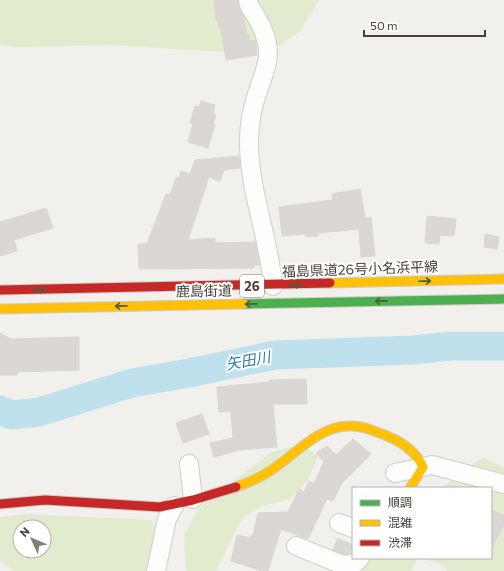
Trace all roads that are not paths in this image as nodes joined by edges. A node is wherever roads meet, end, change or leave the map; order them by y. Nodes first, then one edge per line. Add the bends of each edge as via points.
1 (248, 0) edge
2 (504, 279) edge
3 (273, 286) junction
4 (0, 290) edge
5 (504, 299) edge
6 (0, 309) edge
7 (189, 464) dead end
8 (423, 467) junction
9 (395, 473) dead end
10 (504, 484) edge
11 (411, 487) edge
12 (193, 499) junction
13 (0, 504) edge
14 (174, 506) junction
15 (296, 546) dead end
16 (359, 559) edge
17 (156, 571) edge

1 - 3 street via 267,40 267,63 250,118 249,143 257,203
3 -> 2 main road, 福島県道26号小名浜平線 / 26
4 -> 3 main road, 福島県道26号小名浜平線 / 26
5 -> 6 main road, 鹿島街道 / 26
7 - 12 street
8 - 9 street
8 - 10 street via 432,465
8 - 11 main road
8 - 12 main road via 420,458 413,451 381,432 360,426 337,427 318,435 270,472 250,482
12 - 14 main road
13 - 14 main road via 45,500
14 - 17 street via 168,519
15 - 16 street via 343,565 354,564

